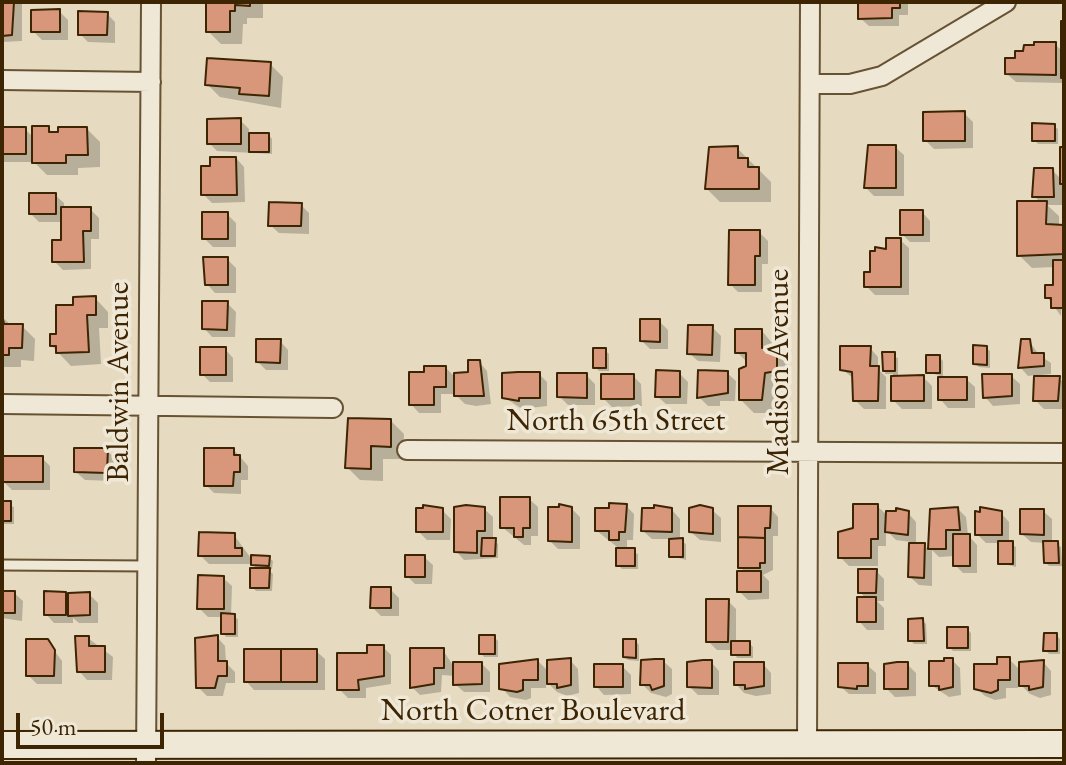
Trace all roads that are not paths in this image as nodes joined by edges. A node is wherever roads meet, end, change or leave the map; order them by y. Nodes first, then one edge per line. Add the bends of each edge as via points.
1 (151, 2) edge
2 (810, 2) edge
3 (1006, 2) edge
4 (2, 80) edge
5 (151, 82) junction
6 (810, 84) junction
7 (2, 404) edge
8 (148, 405) junction
9 (333, 408) dead end
10 (407, 450) dead end
11 (809, 453) junction
12 (1064, 453) edge
13 (2, 565) edge
14 (148, 566) junction
15 (807, 742) junction
16 (1064, 744) edge
17 (2, 745) edge
18 (146, 755) edge

1 - 5 street, Baldwin Avenue
2 - 6 street, Madison Avenue
3 - 6 street via 882,76 850,84
4 - 5 street
5 - 8 street, Baldwin Avenue
6 - 11 street, Madison Avenue
7 - 8 street
8 - 9 street
8 - 14 street, Baldwin Avenue
10 - 11 street, North 65th Street
11 - 12 street, North 65th Street
11 - 15 street, Madison Avenue
13 - 14 lane
14 - 18 street, Baldwin Avenue
15 - 16 main road, North Cotner Boulevard
15 - 18 main road, North Cotner Boulevard
17 - 18 main road, North Cotner Boulevard

